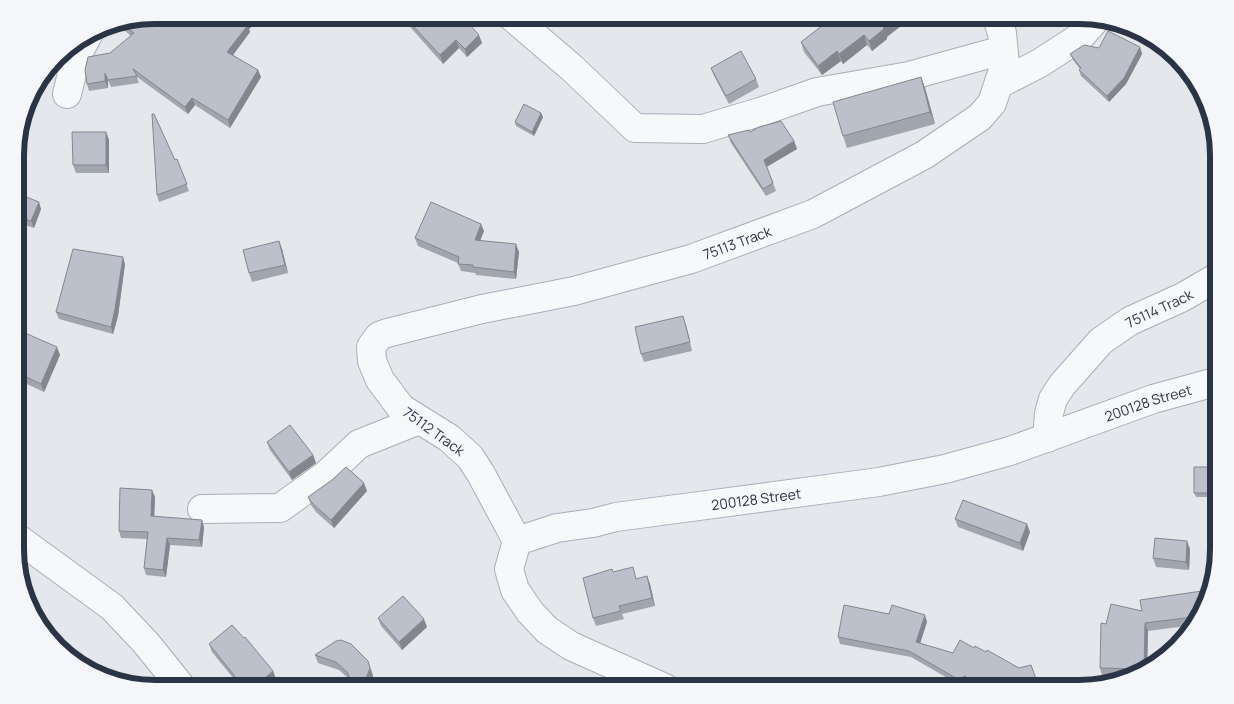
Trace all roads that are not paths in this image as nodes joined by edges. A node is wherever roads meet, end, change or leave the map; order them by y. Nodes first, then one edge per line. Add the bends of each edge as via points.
1 (521, 24) edge
2 (999, 24) edge
3 (1092, 25) edge
4 (82, 46) edge
5 (1003, 50) junction
6 (999, 84) junction
7 (67, 94) dead end
8 (1210, 281) edge
9 (371, 347) joint
10 (1210, 383) edge
11 (419, 420) junction
12 (1046, 438) junction
13 (202, 509) dead end
14 (517, 541) junction
15 (24, 543) edge
16 (176, 680) edge
17 (647, 680) edge

1 - 5 street via 635,128 703,129 817,92 909,76
2 - 5 street, 75113 Track
3 - 6 street via 1080,37 1040,63
4 - 7 street
5 - 6 street, 75113 Track via 1005,64
6 - 9 street, 75113 Track via 992,103 972,123 924,155 813,214 691,258 574,291 386,333 379,336
8 - 12 street, 75114 Track via 1130,321 1101,341 1053,399
9 - 11 street, 75112 Track via 380,380 401,408
10 - 12 street, 200128 Street via 1153,399
11 - 13 street via 360,444 326,475 280,508
11 - 14 street, 75112 Track via 449,438 470,457
12 - 14 street, 200128 Street via 926,473 616,517 557,528
14 - 17 street via 509,569 515,590 530,612 547,630 570,646
15 - 16 street via 112,607

